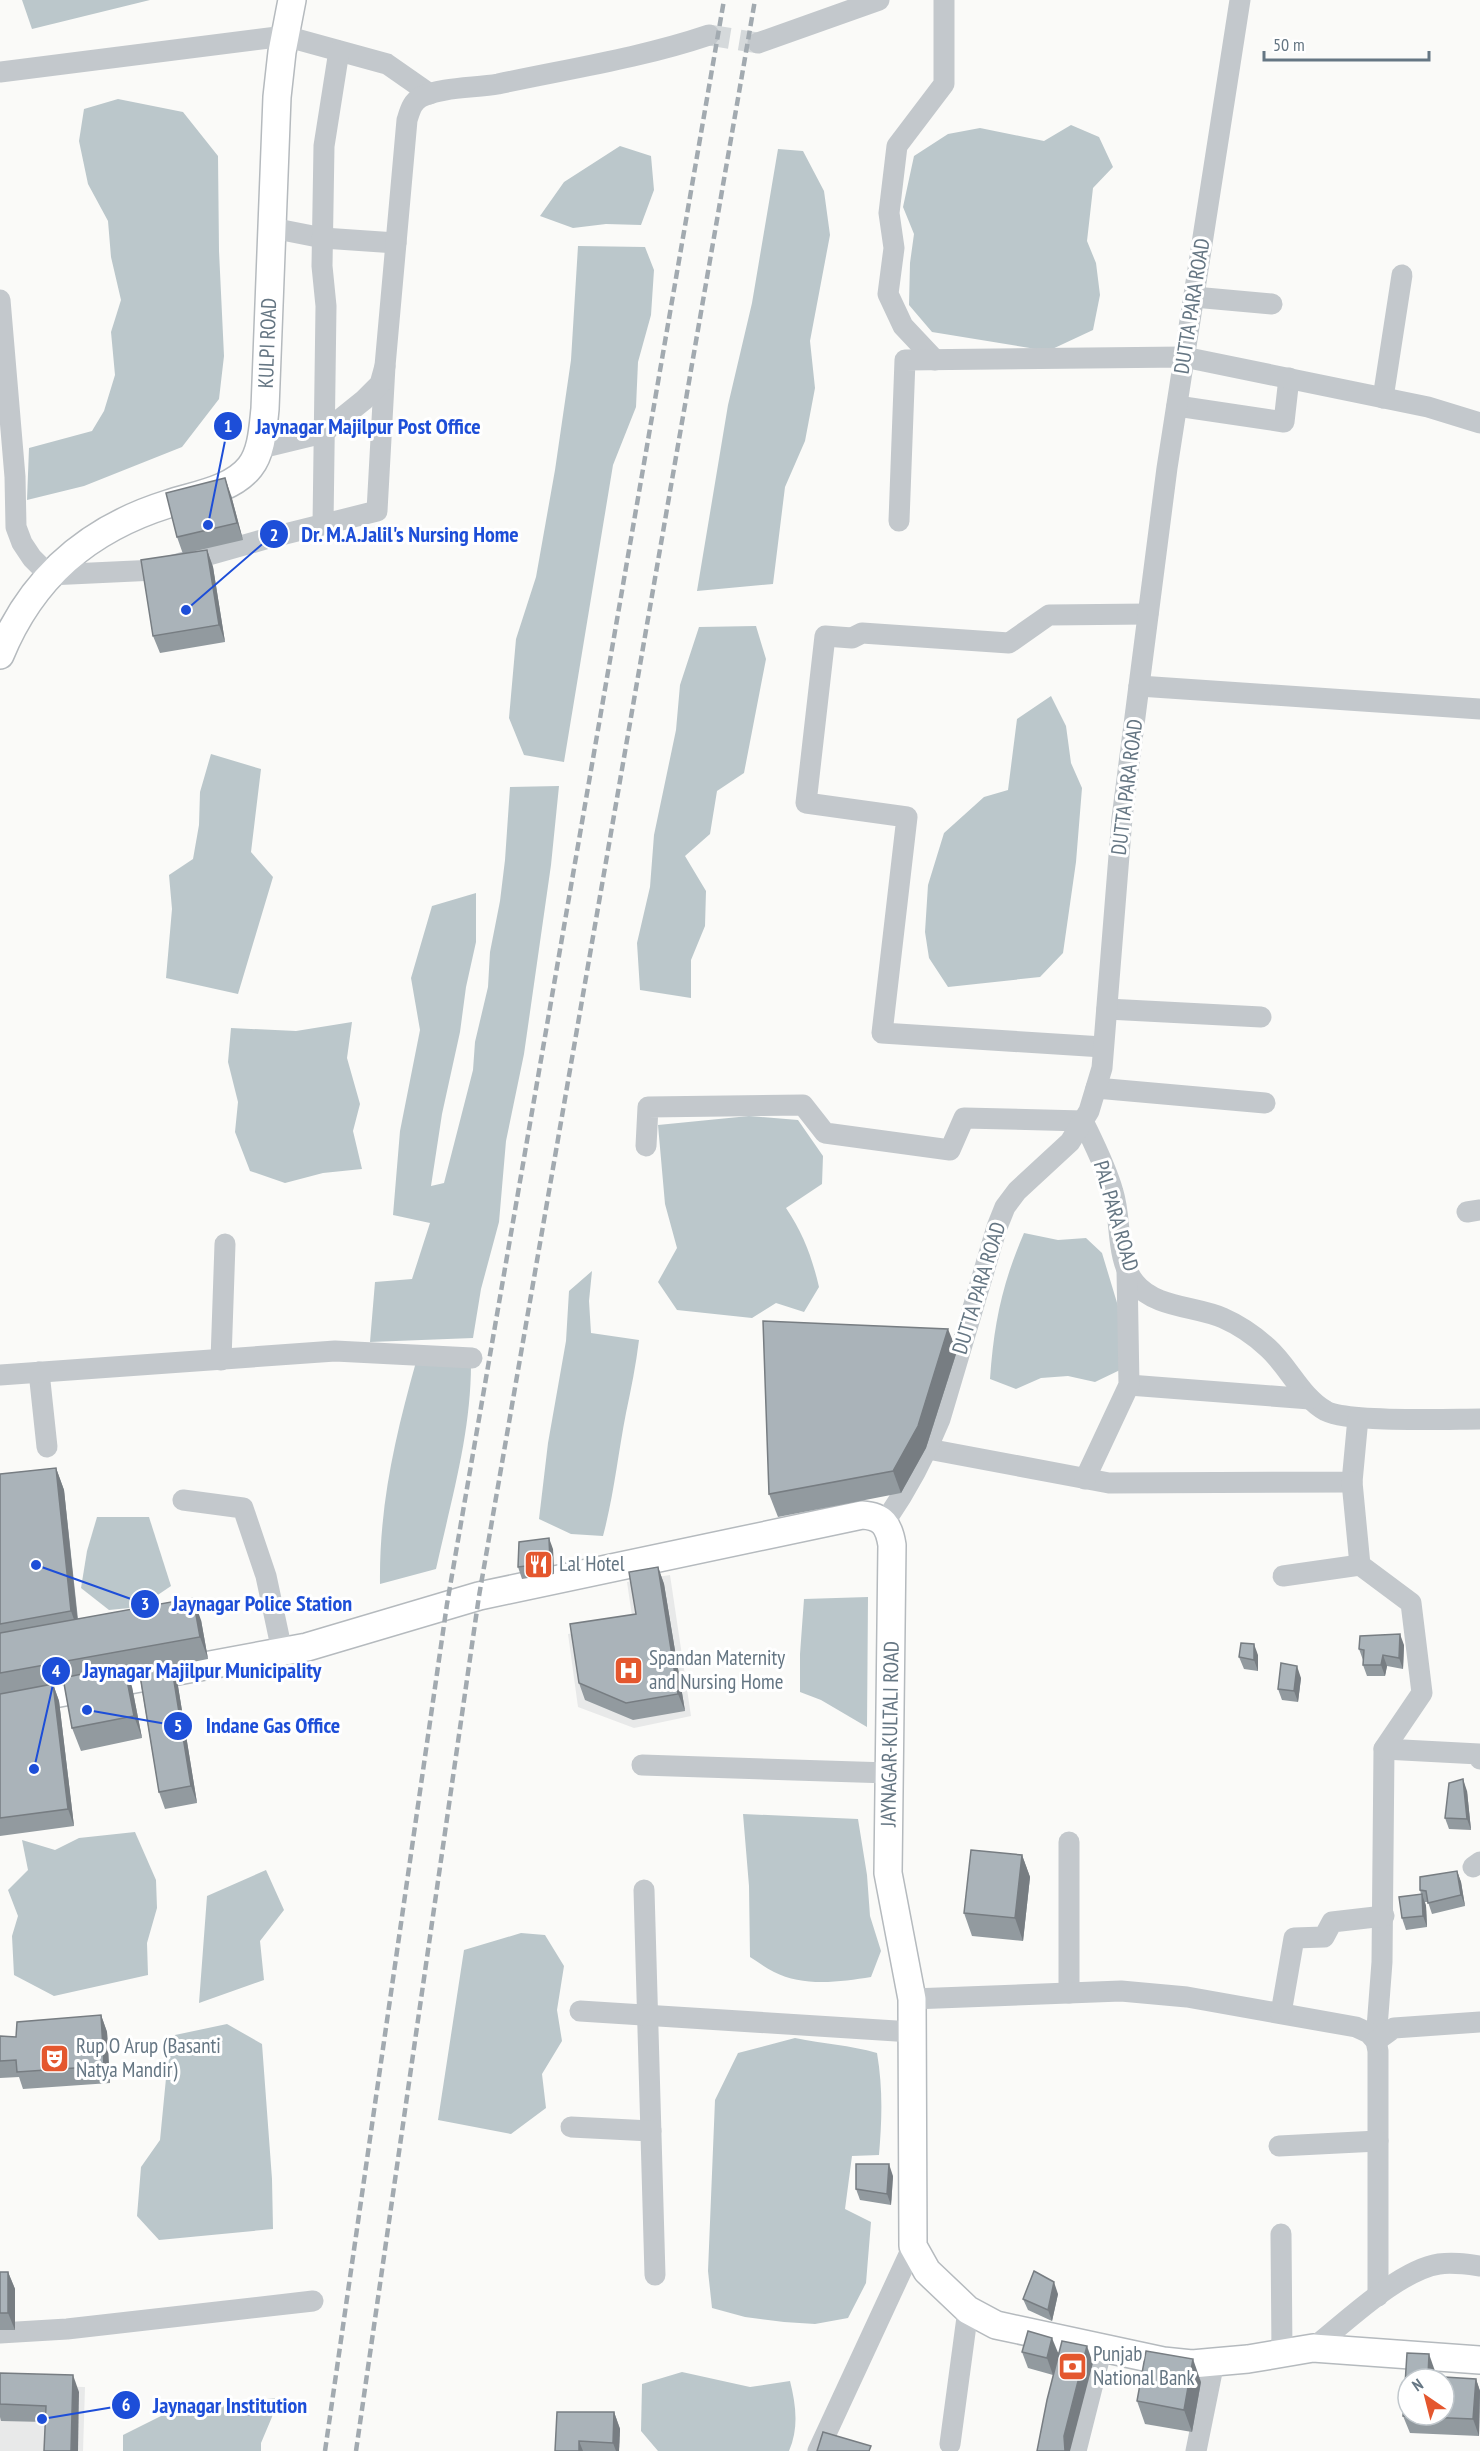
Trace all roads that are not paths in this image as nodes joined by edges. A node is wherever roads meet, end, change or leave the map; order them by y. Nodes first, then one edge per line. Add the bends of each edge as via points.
1 (292, 0) edge
2 (879, 0) edge
3 (944, 0) edge
4 (1240, 0) edge
5 (709, 35) tunnel mouth
6 (285, 36) junction
7 (758, 43) tunnel mouth
8 (339, 51) junction
9 (0, 72) edge
10 (430, 94) junction
11 (272, 228) junction
12 (323, 238) junction
13 (396, 243) junction
14 (1402, 275) dead end
15 (1194, 297) junction
16 (0, 300) edge
17 (1272, 304) dead end
18 (1184, 357) junction
19 (935, 360) junction
20 (385, 366) junction
21 (1289, 378) junction
22 (1383, 398) junction
23 (1177, 406) junction
24 (1480, 423) edge
25 (323, 433) junction
26 (257, 449) junction
27 (899, 520) dead end
28 (323, 525) junction
29 (49, 575) junction
30 (1148, 614) junction
31 (1, 650) edge
32 (1139, 686) junction
33 (1480, 709) edge
34 (1107, 1009) junction
35 (1261, 1017) dead end
36 (1103, 1047) junction
37 (1096, 1088) junction
38 (1265, 1103) dead end
39 (1083, 1121) junction
40 (646, 1146) dead end
41 (225, 1244) dead end
42 (1127, 1270) junction
43 (472, 1358) dead end
44 (221, 1360) junction
45 (39, 1372) junction
46 (0, 1375) edge
47 (1129, 1385) junction
48 (1310, 1399) junction
49 (1358, 1418) junction
50 (1480, 1419) edge
51 (47, 1447) dead end
52 (928, 1449) junction
53 (1085, 1479) junction
54 (1352, 1482) junction
55 (183, 1500) dead end
56 (884, 1523) junction
57 (1360, 1565) junction
58 (1283, 1576) dead end
59 (282, 1651) junction
60 (0, 1704) edge
61 (1384, 1749) junction
62 (1480, 1759) edge
63 (642, 1765) dead end
64 (889, 1773) junction
65 (1069, 1842) dead end
66 (644, 1890) dead end
67 (1384, 1916) junction
68 (1069, 1993) junction
69 (912, 1998) junction
70 (580, 2011) dead end
71 (1281, 2013) junction
72 (647, 2015) junction
73 (1480, 2022) edge
74 (912, 2032) junction
75 (1376, 2041) junction
76 (571, 2127) dead end
77 (651, 2132) junction
78 (1378, 2141) junction
79 (1280, 2146) dead end
80 (1281, 2234) dead end
81 (913, 2246) junction
82 (1480, 2266) edge
83 (655, 2275) dead end
84 (1378, 2296) junction
85 (313, 2301) dead end
86 (968, 2310) junction
87 (0, 2333) edge
88 (1102, 2348) junction
89 (1313, 2348) junction
90 (1282, 2354) junction
91 (1480, 2360) edge
92 (1214, 2362) junction
93 (950, 2444) dead end
94 (818, 2451) edge
95 (1076, 2451) edge
96 (1197, 2451) edge

1 - 6 main road, KULPI ROAD
2 - 7 street
3 - 19 street via 944,84 897,146 890,213 894,248 888,294 903,326
4 - 15 street, DUTTA PARA ROAD
5 - 10 street via 518,80
6 - 8 street
6 - 9 street
6 - 11 main road, KULPI ROAD via 277,97
8 - 10 street via 387,64
8 - 12 street via 324,146
10 - 13 street via 418,98 407,120
11 - 12 street
11 - 26 main road, KULPI ROAD via 266,409
12 - 13 street
12 - 25 street
13 - 20 street
14 - 22 street
15 - 17 street
15 - 18 street, DUTTA PARA ROAD
16 - 29 street via 16,527 32,558
18 - 19 street
18 - 21 street
18 - 23 street, DUTTA PARA ROAD
19 - 27 street via 905,360
20 - 25 street via 380,384
20 - 28 street via 377,511
21 - 22 street
21 - 23 street via 1284,422
22 - 24 street
23 - 30 street, DUTTA PARA ROAD
25 - 26 street
25 - 28 street
26 - 29 main road, KULPI ROAD via 252,465 237,480 123,520 83,544
28 - 29 street via 156,570
29 - 31 main road, KULPI ROAD via 27,602
30 - 32 street, DUTTA PARA ROAD
30 - 36 street via 1049,615 1009,643 862,633 852,638 825,636 806,803 908,817 882,1033
32 - 33 street
32 - 34 street, DUTTA PARA ROAD via 1122,818
34 - 35 street
34 - 36 street, DUTTA PARA ROAD
36 - 37 street, DUTTA PARA ROAD
37 - 38 street
37 - 39 street, DUTTA PARA ROAD
39 - 40 street via 964,1118 950,1150 825,1133 803,1105 648,1107
39 - 42 street, PAL PARA ROAD via 1114,1194
39 - 52 street, DUTTA PARA ROAD via 1070,1142 1005,1207
41 - 44 street
42 - 47 street
42 - 48 street, PAL PARA ROAD via 1136,1285 1152,1296 1222,1317 1245,1329 1269,1348
43 - 44 street via 335,1351
44 - 45 street
45 - 46 street
45 - 51 street
47 - 48 street
47 - 53 street
48 - 49 street, PAL PARA ROAD via 1328,1412
49 - 50 street, PAL PARA ROAD
49 - 54 street
52 - 53 street
52 - 56 street, DUTTA PARA ROAD
53 - 54 street via 1108,1483
54 - 57 street
55 - 59 street via 243,1508 266,1576
56 - 59 main road via 874,1515 862,1515 490,1593
56 - 64 main road, JAYNAGAR-KULTALI ROAD via 892,1545
57 - 58 street
57 - 61 street via 1411,1603 1413,1614 1422,1693
59 - 60 main road
61 - 62 street via 1479,1754
61 - 67 street
63 - 64 street
64 - 69 main road, JAYNAGAR-KULTALI ROAD via 888,1873
65 - 68 street
66 - 72 street
67 - 71 street via 1332,1922 1324,1937 1294,1938
67 - 75 street
68 - 69 street
68 - 71 street via 1121,1991 1175,1996
69 - 74 main road, JAYNAGAR-KULTALI ROAD
70 - 72 street
71 - 75 street via 1356,2027
72 - 74 street
72 - 77 street
73 - 75 street via 1394,2028
74 - 81 main road, JAYNAGAR-KULTALI ROAD
75 - 78 street
76 - 77 street
77 - 83 street
78 - 79 street
78 - 84 street
80 - 90 street
81 - 86 main road, JAYNAGAR-KULTALI ROAD via 927,2271
81 - 94 street
82 - 84 street via 1436,2264 1416,2271
84 - 89 street
85 - 87 street via 66,2330
86 - 88 main road, JAYNAGAR-KULTALI ROAD via 1061,2351
86 - 93 street
88 - 92 main road, JAYNAGAR-KULTALI ROAD via 1163,2361
88 - 95 street
89 - 90 main road, JAYNAGAR-KULTALI ROAD
89 - 91 main road, JAYNAGAR-KULTALI ROAD
90 - 92 main road, JAYNAGAR-KULTALI ROAD
92 - 96 street

